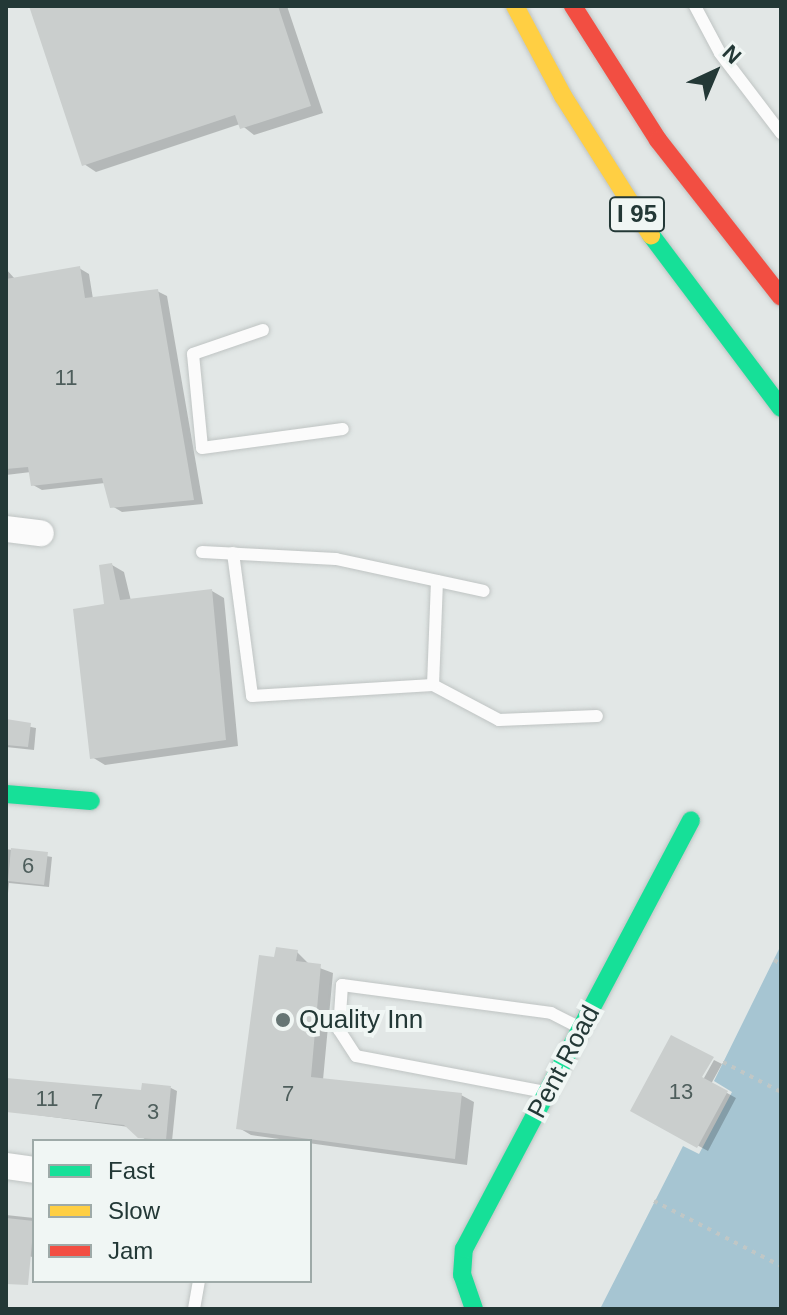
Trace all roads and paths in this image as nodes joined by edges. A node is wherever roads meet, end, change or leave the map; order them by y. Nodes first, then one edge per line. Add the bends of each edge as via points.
1 (515, 6) edge
2 (573, 6) edge
3 (695, 6) edge
4 (781, 133) edge
5 (781, 297) edge
6 (263, 330) dead end
7 (781, 408) edge
8 (343, 429) dead end
9 (6, 529) edge
10 (41, 533) dead end
11 (202, 552) dead end
12 (233, 553) junction
13 (437, 581) junction
14 (484, 591) dead end
15 (433, 685) junction
16 (597, 716) dead end
17 (6, 794) edge
18 (91, 801) dead end
19 (691, 820) dead end
20 (774, 960) dead end
21 (781, 964) edge
22 (582, 1028) junction
23 (723, 1062) dead end
24 (781, 1092) edge
25 (548, 1093) junction
26 (6, 1166) edge
27 (32, 1170) edge
28 (654, 1201) dead end
29 (781, 1266) edge
30 (199, 1283) edge
31 (194, 1309) edge
32 (474, 1309) edge

1 - 7 main road, I 95 via 563,96 655,242
2 - 5 main road, I 95 via 658,140
3 - 4 lane via 720,53
6 - 8 lane via 193,354 202,448
9 - 10 street
11 - 12 lane
12 - 13 lane via 336,559
12 - 15 lane via 252,696
13 - 14 lane
13 - 15 lane
15 - 16 lane via 499,720
17 - 18 main road
19 - 22 main road, Pent Road
20 - 21 path
22 - 25 main road, Pent Road
22 - 25 lane via 551,1013 342,985 339,1030 356,1056
23 - 24 path
25 - 32 main road, Pent Road via 464,1249 462,1275
26 - 27 street
28 - 29 path
30 - 31 lane

